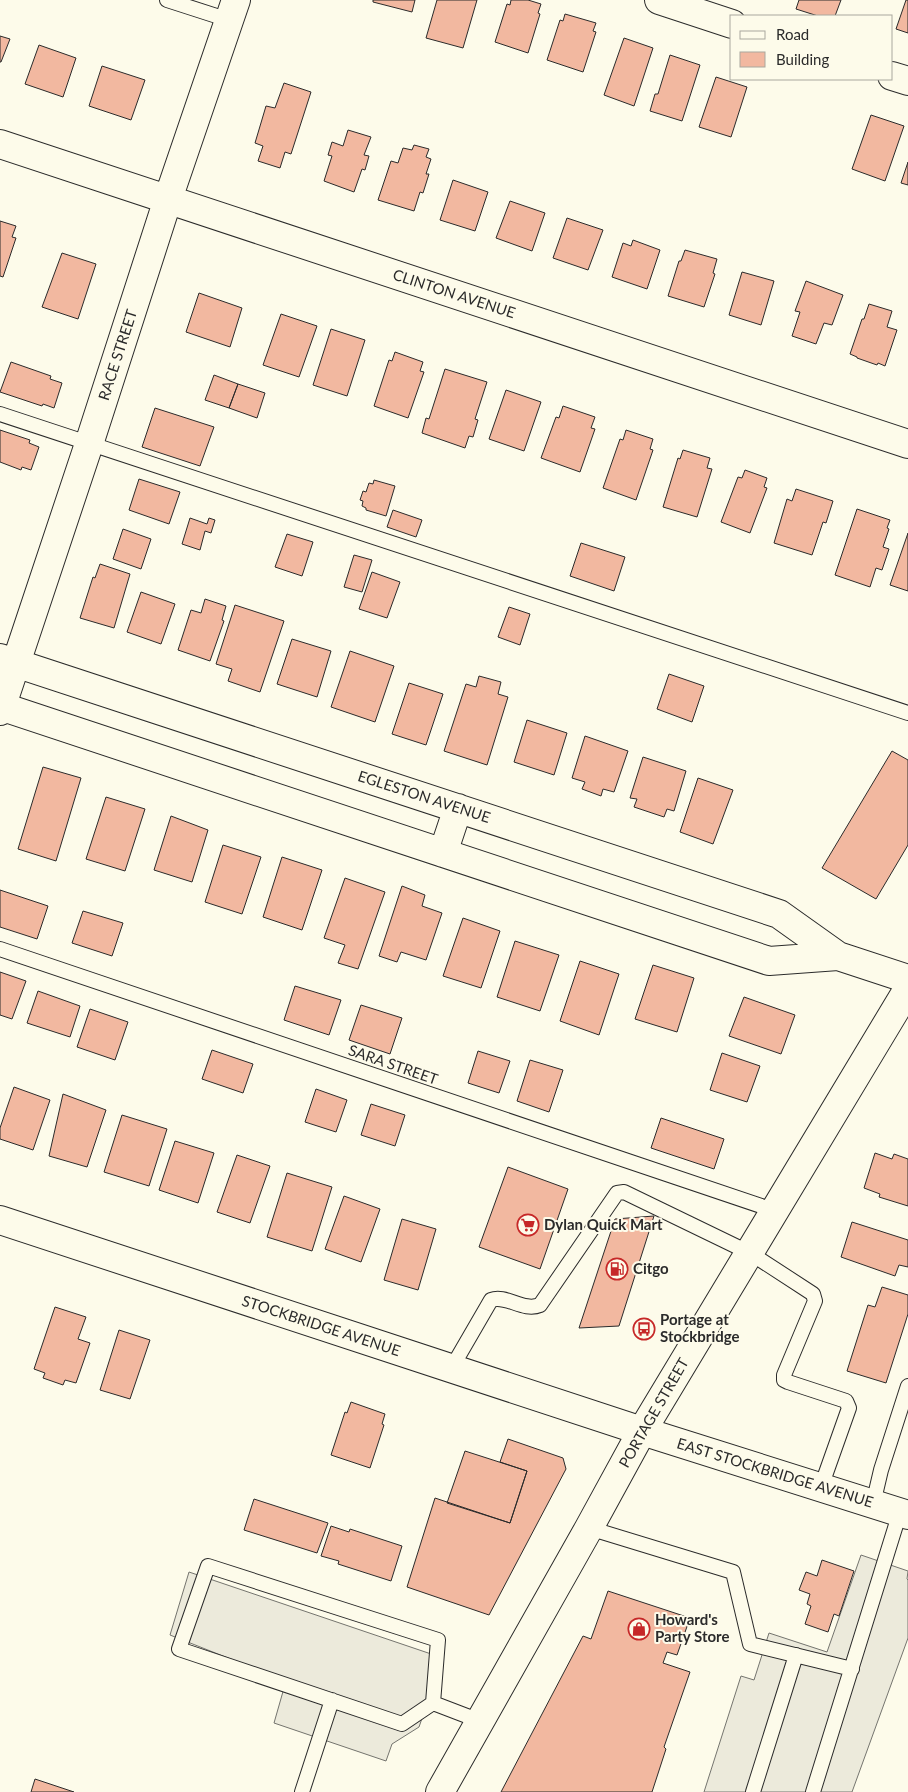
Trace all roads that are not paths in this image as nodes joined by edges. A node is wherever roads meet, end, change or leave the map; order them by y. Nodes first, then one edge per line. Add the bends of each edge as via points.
1 (167, 0) edge
2 (659, 0) edge
3 (232, 10) edge
4 (730, 23) edge
5 (893, 76) edge
6 (908, 81) edge
7 (0, 144) edge
8 (168, 199) junction
9 (0, 414) edge
10 (89, 444) junction
11 (908, 444) edge
12 (8, 661) edge
13 (0, 708) edge
14 (908, 713) edge
15 (458, 808) junction
16 (443, 853) junction
17 (0, 949) edge
18 (838, 956) junction
19 (908, 979) edge
20 (908, 989) edge
21 (776, 1211) junction
22 (0, 1220) edge
23 (750, 1254) junction
24 (451, 1368) junction
25 (908, 1386) edge
26 (642, 1431) junction
27 (822, 1487) junction
28 (873, 1504) junction
29 (904, 1513) edge
30 (589, 1528) junction
31 (796, 1655) junction
32 (852, 1669) junction
33 (332, 1700) junction
34 (433, 1703) junction
35 (480, 1721) junction
36 (302, 1792) edge
37 (440, 1792) edge
38 (753, 1792) edge
39 (813, 1792) edge

1 - 3 lane
2 - 4 street
3 - 8 street, RACE STREET
5 - 6 street
7 - 8 street, CLINTON AVENUE
8 - 10 street, RACE STREET
8 - 11 street, CLINTON AVENUE
9 - 10 lane
10 - 12 street, RACE STREET
10 - 14 lane
12 - 13 street, RACE STREET
12 - 15 street, EGLESTON AVENUE
13 - 16 street, EGLESTON AVENUE
15 - 16 street
15 - 18 street, EGLESTON AVENUE via 779,914
16 - 18 street, EGLESTON AVENUE via 769,961
17 - 21 lane, SARA STREET
18 - 19 street, EGLESTON AVENUE
20 - 21 street, PORTAGE STREET
21 - 23 street, PORTAGE STREET
22 - 24 street, STOCKBRIDGE AVENUE
23 - 24 lane via 624,1192 617,1193 540,1305 531,1307 498,1298 491,1300
23 - 26 street, PORTAGE STREET
23 - 27 lane via 815,1298 784,1380 848,1404
24 - 26 street, STOCKBRIDGE AVENUE
25 - 28 lane
26 - 27 street, EAST STOCKBRIDGE AVENUE
26 - 30 street, PORTAGE STREET
27 - 28 street, EAST STOCKBRIDGE AVENUE
28 - 29 street, EAST STOCKBRIDGE AVENUE
29 - 32 lane
30 - 31 lane via 733,1572 750,1644
30 - 35 street, PORTAGE STREET
31 - 32 lane
31 - 38 lane
32 - 39 lane
33 - 34 lane via 402,1724
33 - 34 lane via 179,1649 208,1566 438,1640
33 - 36 lane
34 - 35 lane
35 - 37 street, PORTAGE STREET

